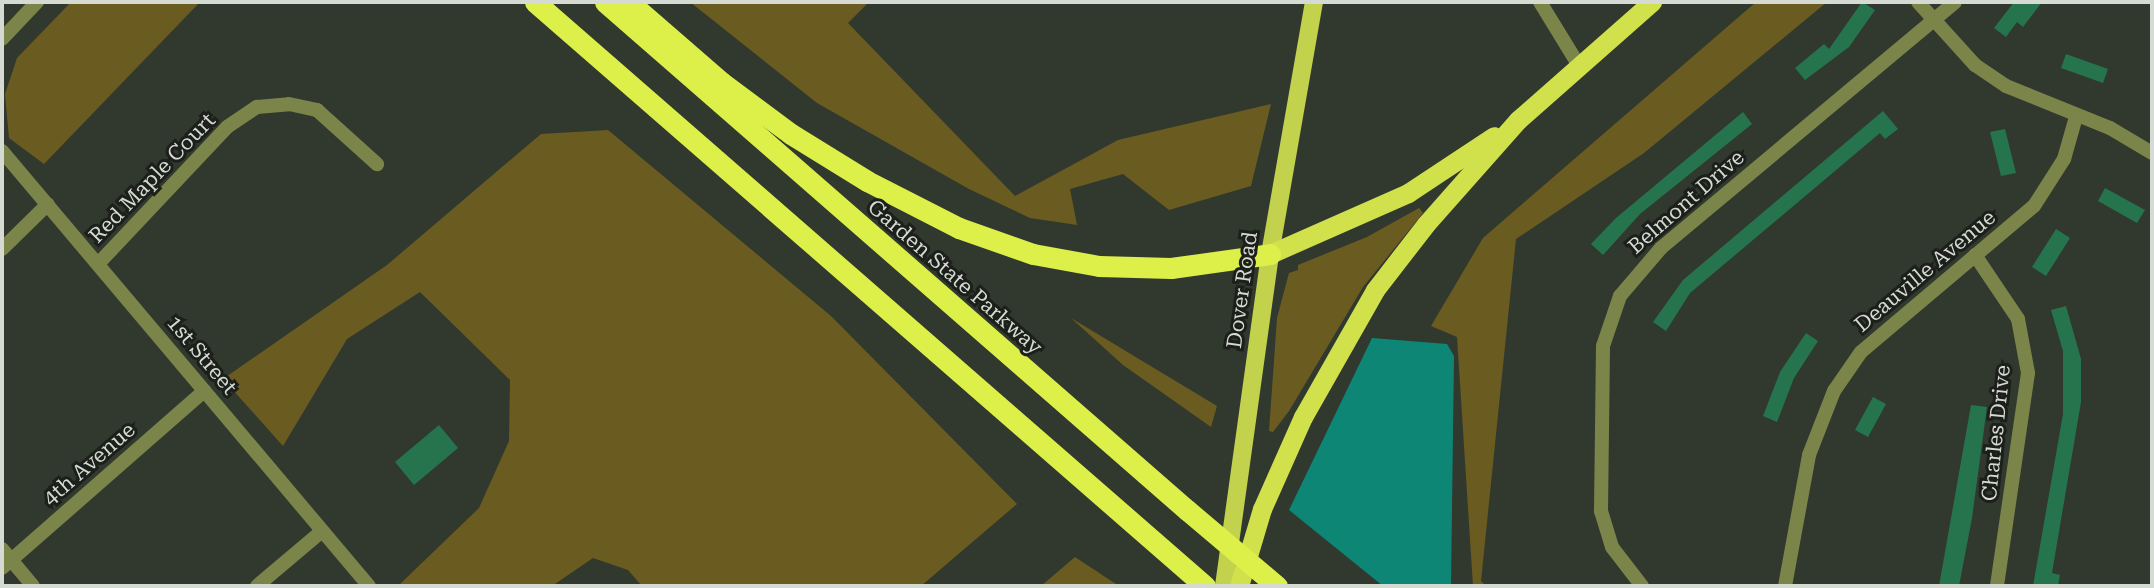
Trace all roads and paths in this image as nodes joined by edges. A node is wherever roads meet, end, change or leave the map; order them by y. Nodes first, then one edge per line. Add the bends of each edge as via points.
1 (37, 2) edge
2 (535, 2) edge
3 (605, 2) edge
4 (629, 2) edge
5 (1314, 2) edge
6 (1539, 2) edge
7 (1652, 2) edge
8 (1918, 2) edge
9 (1955, 2) edge
10 (1933, 20) junction
11 (2, 39) edge
12 (1578, 64) junction
13 (2076, 117) junction
14 (1518, 120) junction
15 (2, 151) edge
16 (2152, 153) edge
17 (377, 164) dead end
18 (48, 204) junction
19 (2, 249) edge
20 (1270, 254) junction
21 (1975, 255) junction
22 (99, 264) junction
23 (205, 391) junction
24 (322, 531) junction
25 (5, 559) edge
26 (33, 586) edge
27 (257, 586) edge
28 (369, 586) edge
29 (1205, 586) edge
30 (1224, 586) edge
31 (1239, 586) edge
32 (1277, 586) edge
33 (1642, 586) edge
34 (1785, 586) edge
35 (1997, 586) edge

1 - 11 street
2 - 29 highway
3 - 32 highway, Garden State Parkway, bridge
4 - 20 highway via 721,82 791,134 867,181 959,228 1033,254 1099,266 1171,268
5 - 20 main road, Dover Road
6 - 12 street
7 - 12 highway
8 - 10 street
9 - 10 street, Belmont Drive
10 - 13 street via 1975,65 2007,86
10 - 33 street, Belmont Drive via 1661,248 1620,296 1603,346 1601,512 1612,547
12 - 14 highway
13 - 16 street via 2110,128
13 - 21 street, Deauville Avenue via 2064,159 2049,189
14 - 20 highway via 1408,193
14 - 31 highway via 1426,224 1336,352 1262,509
15 - 18 street, 1st Street
17 - 22 street, Red Maple Court via 317,110 289,104 257,107 227,127
18 - 19 street
18 - 22 street, 1st Street
20 - 30 main road, Dover Road
21 - 34 street, Deauville Avenue via 1861,352 1834,391 1809,455
21 - 35 street, Charles Drive via 2018,319 2028,373
22 - 23 street, 1st Street
23 - 24 street, 1st Street
23 - 25 street, 4th Avenue
24 - 27 street
24 - 28 street, 1st Street
25 - 26 street

